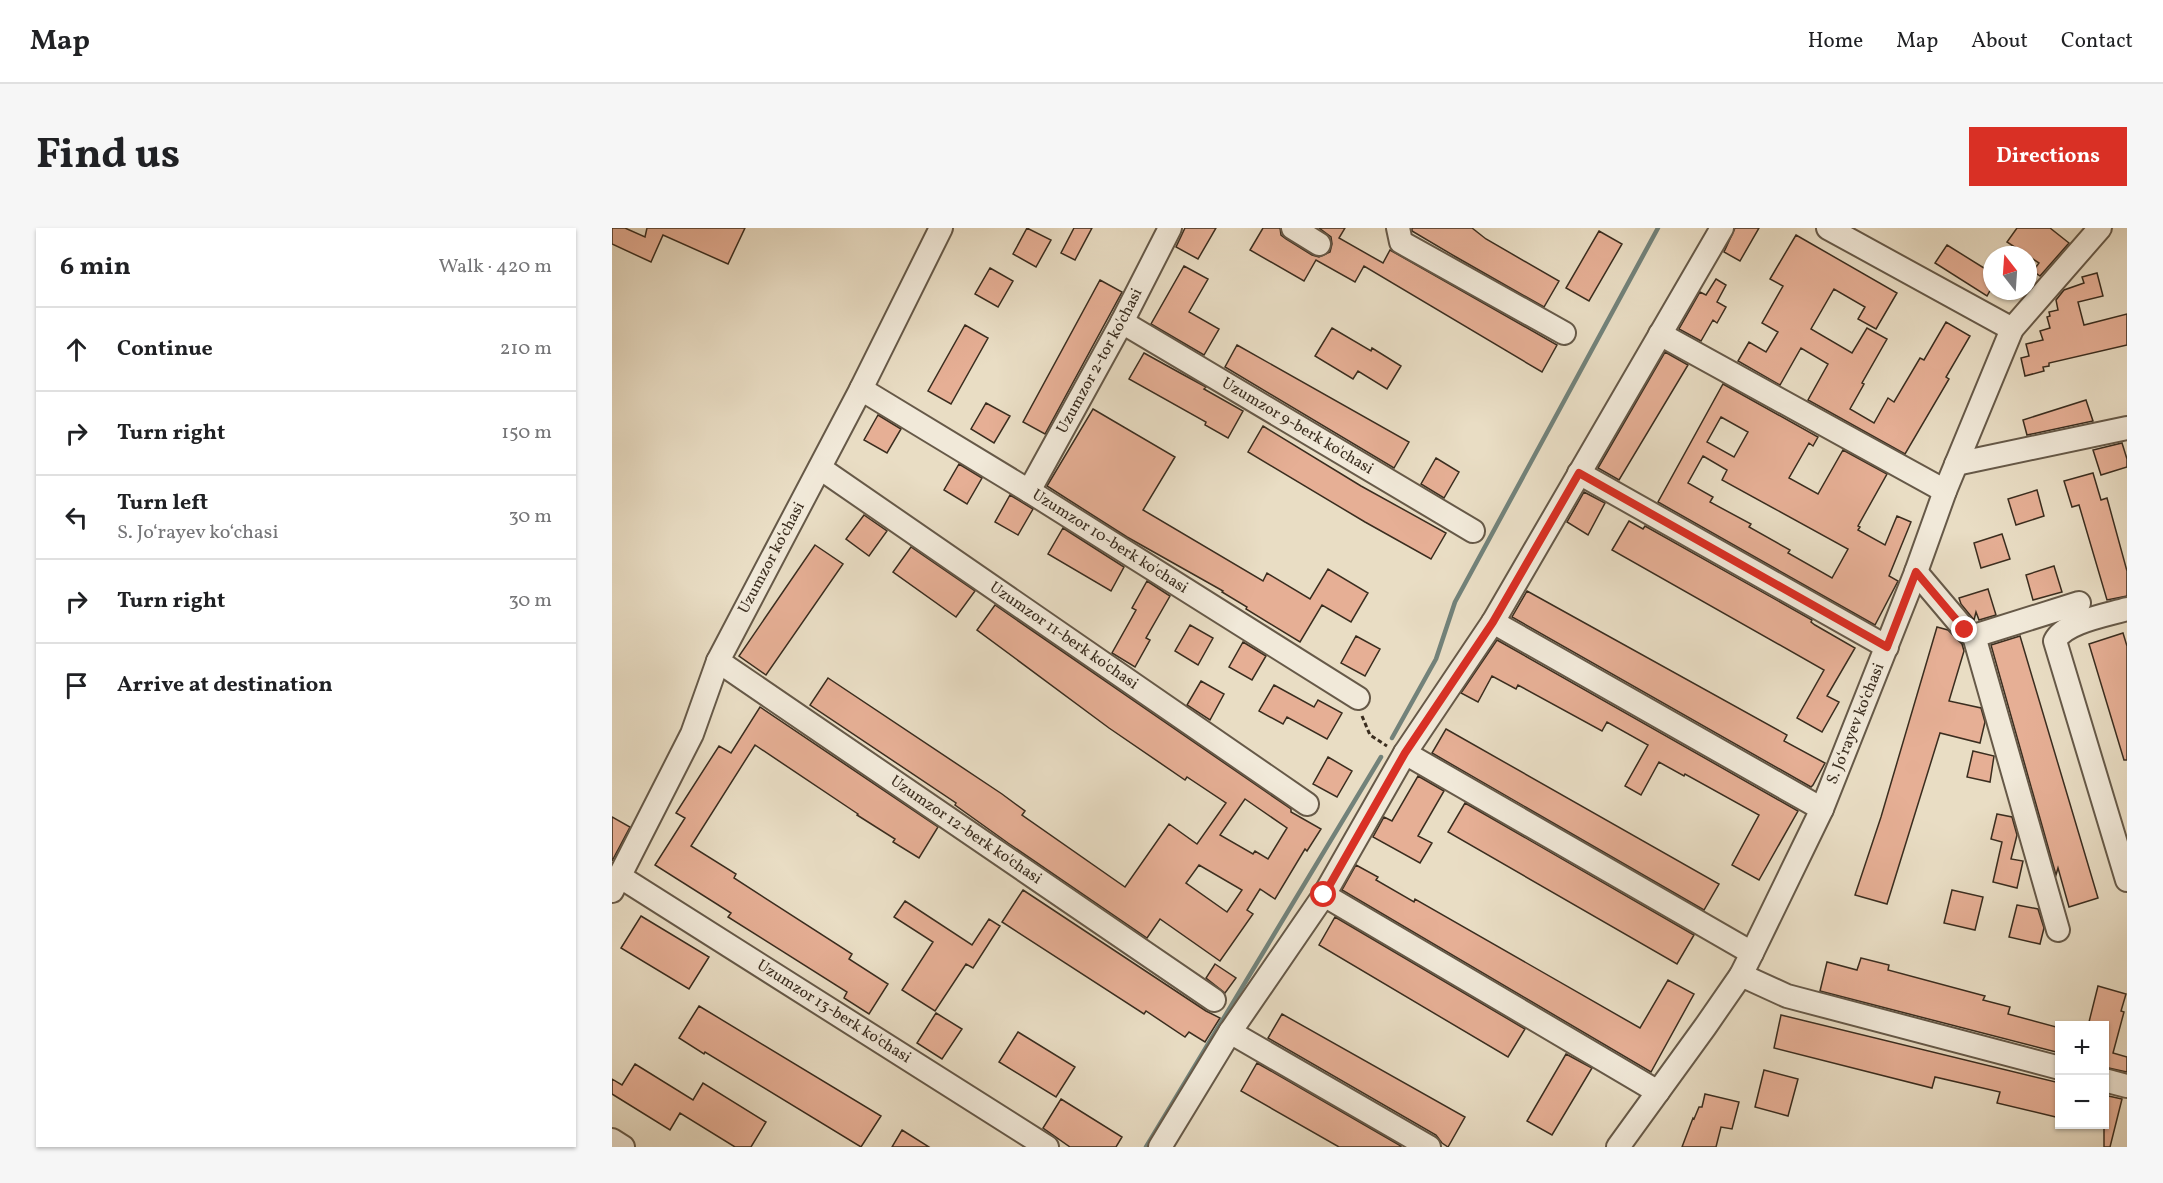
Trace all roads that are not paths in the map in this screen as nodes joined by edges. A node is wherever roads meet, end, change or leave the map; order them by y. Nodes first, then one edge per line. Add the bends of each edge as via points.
1 (941, 228) edge
2 (1170, 228) edge
3 (1293, 228) edge
4 (1398, 228) edge
5 (1722, 228) edge
6 (1828, 228) edge
7 (2100, 228) edge
8 (1319, 244) dead end
9 (1122, 322) junction
10 (2013, 329) junction
11 (1564, 333) dead end
12 (1660, 334) junction
13 (861, 390) junction
14 (2127, 428) edge
15 (1956, 464) junction
16 (820, 468) junction
17 (1579, 473) junction
18 (1029, 491) junction
19 (1946, 491) junction
20 (1473, 531) dead end
21 (1916, 572) junction
22 (2079, 603) dead end
23 (2127, 609) edge
24 (1493, 622) junction
25 (1974, 636) junction
26 (1887, 647) junction
27 (718, 661) junction
28 (1358, 698) road end
29 (1396, 750) junction
30 (1307, 804) dead end
31 (1822, 809) junction
32 (2127, 880) edge
33 (616, 884) edge
34 (1324, 895) junction
35 (2058, 930) dead end
36 (1752, 953) junction
37 (1741, 975) junction
38 (1214, 1000) dead end
39 (1230, 1032) junction
40 (2055, 1067) edge
41 (2109, 1081) edge
42 (2127, 1086) edge
43 (1658, 1092) junction
44 (612, 1140) edge
45 (623, 1147) edge
46 (1047, 1147) edge
47 (1160, 1147) edge
48 (1429, 1147) edge
49 (1618, 1147) edge

1 - 13 street, Uzumzor koʻchasi
2 - 9 street, Uzumzor 2-tor ko'chasi
3 - 8 street
4 - 11 street via 1401,242
5 - 12 street
6 - 10 street
7 - 10 street, S. Joʻrayev koʻchasi
9 - 18 street, Uzumzor 2-tor ko'chasi
9 - 20 street, Uzumzor 9-berk ko'chasi
10 - 15 street, S. Joʻrayev koʻchasi
12 - 17 street
12 - 19 street
13 - 16 street, Uzumzor koʻchasi
13 - 18 street, Uzumzor 10-berk ko'chasi
14 - 15 street
15 - 19 street, S. Joʻrayev koʻchasi
16 - 27 street, Uzumzor koʻchasi
16 - 30 street, Uzumzor 11-berk ko'chasi
17 - 24 street
17 - 26 street
18 - 28 street, Uzumzor 10-berk ko'chasi
19 - 21 street, S. Joʻrayev koʻchasi
21 - 25 street
21 - 26 street, S. Joʻrayev koʻchasi
22 - 25 street
23 - 32 street via 2068,627 2055,641
24 - 29 street
24 - 31 street
25 - 35 street
26 - 31 street, S. Joʻrayev koʻchasi
27 - 33 street, Uzumzor koʻchasi via 692,734
27 - 38 street, Uzumzor 12-berk ko'chasi
29 - 34 street
29 - 36 street
31 - 36 street, S. Joʻrayev koʻchasi
33 - 46 street, Uzumzor 13-berk ko'chasi
34 - 39 street
34 - 43 street
36 - 37 street, S. Joʻrayev koʻchasi
37 - 40 street via 1786,996
37 - 43 street, S. Joʻrayev koʻchasi
39 - 47 street
39 - 48 street
41 - 42 street
43 - 49 street, S. Joʻrayev koʻchasi
44 - 45 street

